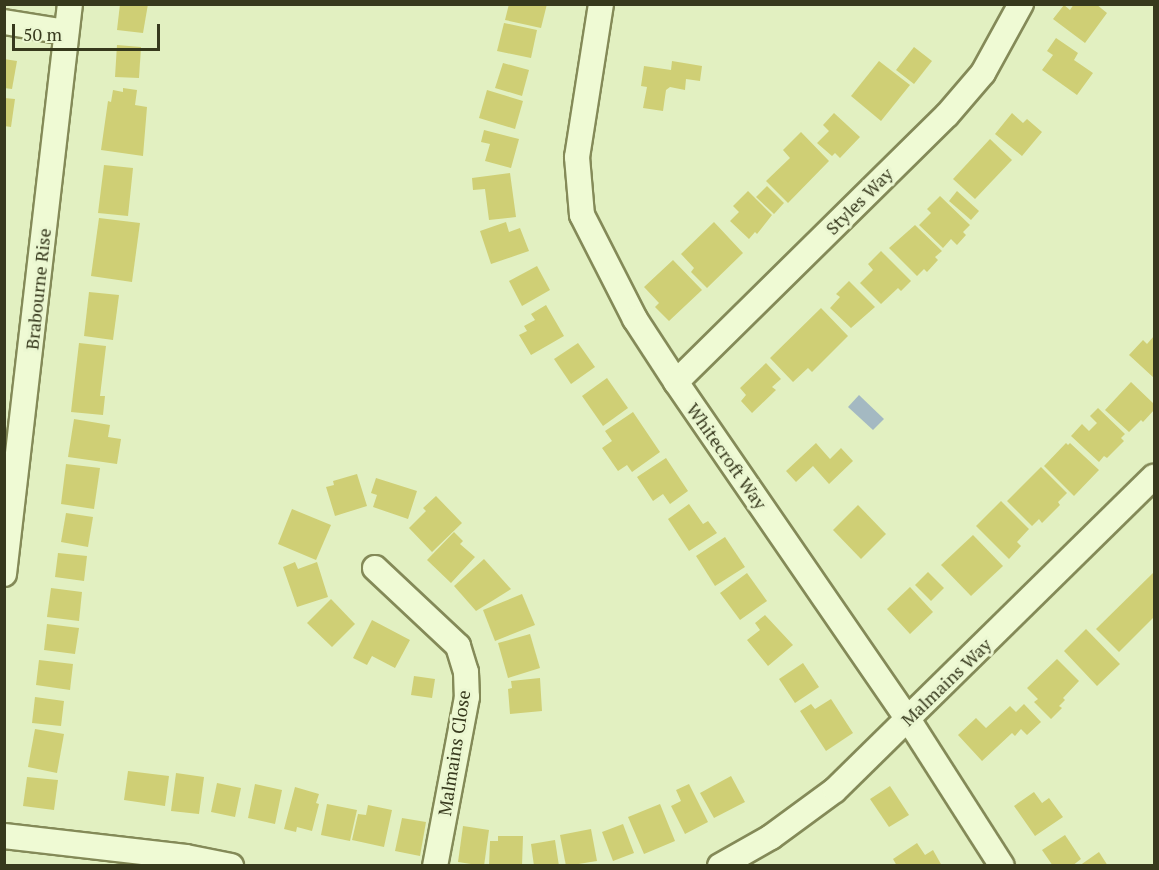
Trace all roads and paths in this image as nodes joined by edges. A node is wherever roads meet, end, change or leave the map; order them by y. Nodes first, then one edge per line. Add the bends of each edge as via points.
1 (70, 4) edge
2 (601, 4) edge
3 (1021, 4) edge
4 (4, 22) edge
5 (66, 32) junction
6 (676, 382) junction
7 (13, 432) edge
8 (1155, 477) edge
9 (375, 568) dead end
10 (4, 574) edge
11 (908, 719) junction
12 (4, 836) edge
13 (231, 866) edge
14 (435, 866) edge
15 (720, 866) edge
16 (1002, 866) edge

1 - 5 street, Brabourne Rise
2 - 6 street, Whitecroft Way via 577,157 582,215 635,319
3 - 6 street, Styles Way via 983,73 947,115
4 - 5 street
5 - 7 street, Brabourne Rise
6 - 11 street, Whitecroft Way
7 - 10 street, Brabourne Rise
8 - 11 street, Malmains Way
9 - 14 street, Malmains Close via 458,646 466,672 467,697
11 - 15 street, Malmains Way via 835,790 771,837
11 - 16 street, Whitecroft Way
12 - 13 street via 186,857

